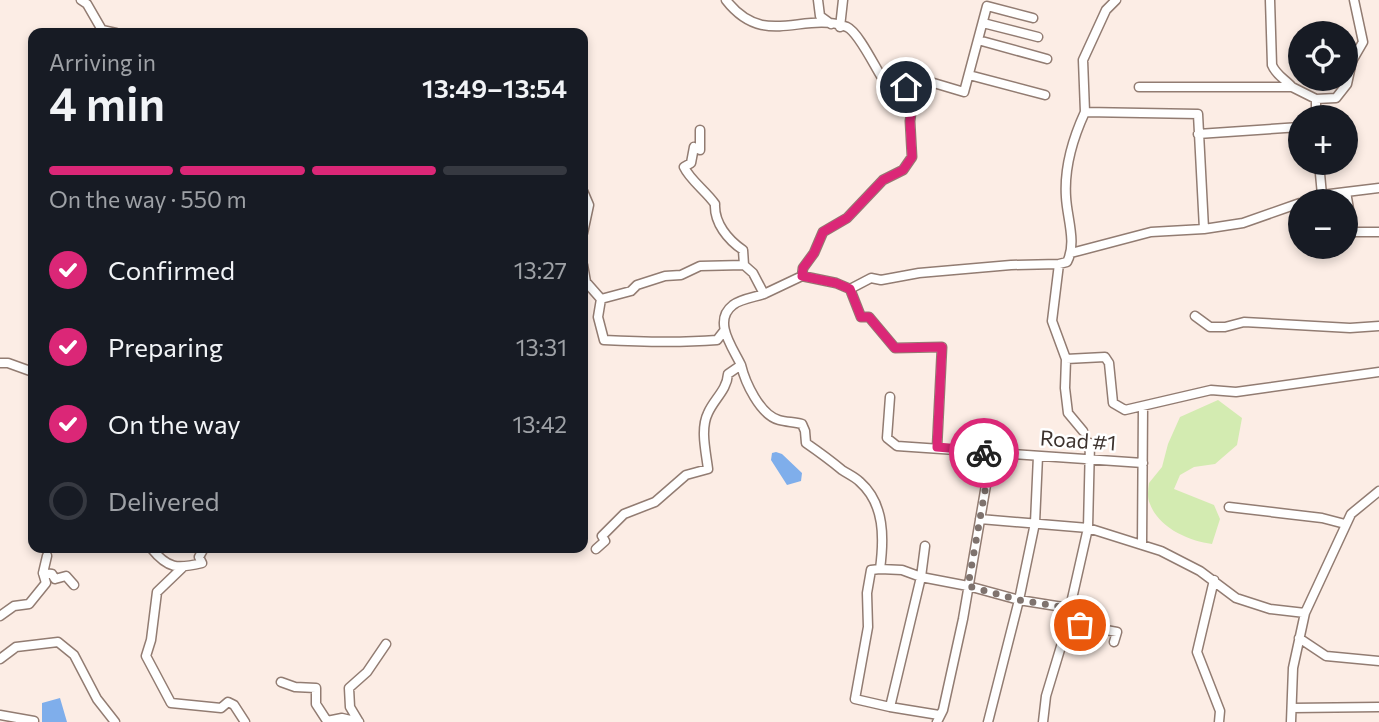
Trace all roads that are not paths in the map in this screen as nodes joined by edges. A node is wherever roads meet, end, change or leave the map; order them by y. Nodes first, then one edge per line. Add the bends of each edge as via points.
1 (81, 0) edge
2 (726, 0) edge
3 (818, 0) edge
4 (843, 0) edge
5 (1102, 0) edge
6 (1270, 0) edge
7 (1354, 0) edge
8 (1113, 3) edge
9 (1033, 18) dead end
10 (983, 23) junction
11 (836, 26) junction
12 (99, 28) edge
13 (1038, 37) dead end
14 (978, 40) junction
15 (1047, 58) dead end
16 (900, 73) junction
17 (969, 75) junction
18 (1288, 82) edge
19 (1139, 87) dead end
20 (1288, 87) edge
21 (1300, 91) edge
22 (1045, 95) dead end
23 (1316, 99) junction
24 (1316, 105) edge
25 (1085, 111) junction
26 (1288, 128) edge
27 (699, 130) dead end
28 (1198, 134) junction
29 (1379, 188) edge
30 (1358, 191) edge
31 (1288, 207) edge
32 (1204, 229) junction
33 (1358, 232) edge
34 (1379, 232) edge
35 (1071, 253) junction
36 (1059, 264) junction
37 (744, 265) junction
38 (802, 276) junction
39 (588, 284) edge
40 (850, 289) junction
41 (764, 294) junction
42 (601, 299) junction
43 (1195, 316) dead end
44 (1379, 326) edge
45 (724, 331) junction
46 (1066, 359) junction
47 (0, 363) edge
48 (741, 365) junction
49 (28, 370) edge
50 (1379, 372) edge
51 (890, 397) dead end
52 (1143, 406) junction
53 (1083, 431) dead end
54 (1090, 443) dead end
55 (937, 447) junction
56 (984, 451) junction
57 (1038, 456) junction
58 (1089, 461) junction
59 (1143, 463) junction
60 (1379, 491) edge
61 (1228, 507) dead end
62 (979, 519) junction
63 (1035, 523) junction
64 (1345, 524) junction
65 (1088, 528) junction
66 (925, 545) dead end
67 (1142, 545) junction
68 (596, 549) dead end
69 (155, 553) edge
70 (202, 553) edge
71 (47, 556) dead end
72 (183, 568) junction
73 (880, 569) junction
74 (43, 573) junction
75 (921, 577) junction
76 (1214, 580) junction
77 (74, 585) dead end
78 (968, 586) junction
79 (1019, 600) junction
80 (1069, 608) junction
81 (1305, 613) junction
82 (0, 616) edge
83 (1066, 623) junction
84 (1299, 638) junction
85 (1114, 642) dead end
86 (386, 644) dead end
87 (0, 659) edge
88 (1379, 662) edge
89 (281, 682) dead end
90 (890, 707) junction
91 (1379, 708) edge
92 (1292, 709) junction
93 (0, 715) edge
94 (938, 719) edge
95 (34, 721) edge
96 (115, 722) edge
97 (245, 722) edge
98 (359, 722) edge
99 (988, 722) edge
100 (1044, 722) edge
101 (1219, 722) edge
102 (1291, 722) edge

1 - 12 street
2 - 11 street via 750,22 766,27
3 - 11 street via 820,16
4 - 11 street
5 - 8 street
6 - 18 street via 1272,65
7 - 23 street via 1363,42 1352,61 1347,84 1336,98
8 - 25 street via 1083,60
9 - 10 street via 989,6
10 - 13 street
10 - 14 street
11 - 16 street via 848,27 881,76
14 - 15 street
14 - 17 street
16 - 17 street via 964,92
16 - 38 street via 913,100 912,157 847,218 823,232
17 - 22 street
19 - 20 street
21 - 23 street
23 - 24 street
25 - 28 street via 1198,114
25 - 35 street via 1067,162
26 - 28 street
27 - 37 street via 700,150 694,147 691,163 684,167 715,204 714,213 729,241 743,250
28 - 32 street
29 - 30 street
31 - 32 street via 1243,223
32 - 35 street via 1151,232
33 - 34 street
35 - 36 street via 1067,262
36 - 40 street via 870,278
36 - 46 street via 1052,321
37 - 41 street
37 - 42 street via 700,266
38 - 40 street
38 - 41 street
39 - 42 street
40 - 55 street via 861,317 869,317 895,348 942,347
41 - 45 street via 733,305 724,318
42 - 45 street via 598,317 604,340 703,341 716,340
43 - 44 street via 1210,327 1244,322
45 - 48 street
46 - 52 street via 1105,357 1113,403 1125,410
46 - 53 street via 1068,413
47 - 49 street
48 - 68 street via 729,374 706,415 708,469 686,475 655,502 624,514
48 - 73 street via 757,401 779,420 802,424 806,443 858,479 876,500 884,541
50 - 52 street via 1236,392 1212,390
51 - 55 street, Road #1 via 887,438 897,446
52 - 59 street
54 - 58 street
55 - 56 street, Road #1
56 - 57 street, Road #1
56 - 62 street via 986,485
57 - 58 street, Road #1
57 - 63 street
58 - 59 street, Road #1
58 - 65 street
59 - 67 street
60 - 64 street via 1350,514
61 - 64 street
62 - 63 street
62 - 78 street
63 - 65 street
63 - 79 street
64 - 81 street
65 - 67 street
65 - 80 street
66 - 75 street
67 - 76 street
69 - 72 street via 164,564
70 - 72 street via 202,563
71 - 74 street
72 - 97 street via 158,592 146,656 171,703 221,708 228,702
73 - 75 street
73 - 90 street via 870,570 868,626 855,699
74 - 77 street via 55,579 66,576
74 - 82 street via 46,583 29,604 15,606
75 - 78 street
75 - 90 street
76 - 81 street via 1236,598
76 - 101 street via 1197,652 1220,711
78 - 79 street
78 - 94 street
79 - 80 street
79 - 99 street
80 - 83 street
81 - 84 street
83 - 85 street via 1117,632
83 - 100 street via 1046,696
84 - 88 street via 1326,656
84 - 92 street
86 - 98 street via 349,688 350,708
87 - 96 street via 16,647 58,642 74,655
89 - 98 street via 316,688 316,704 327,721
90 - 94 street
91 - 92 street
92 - 102 street
93 - 95 street

